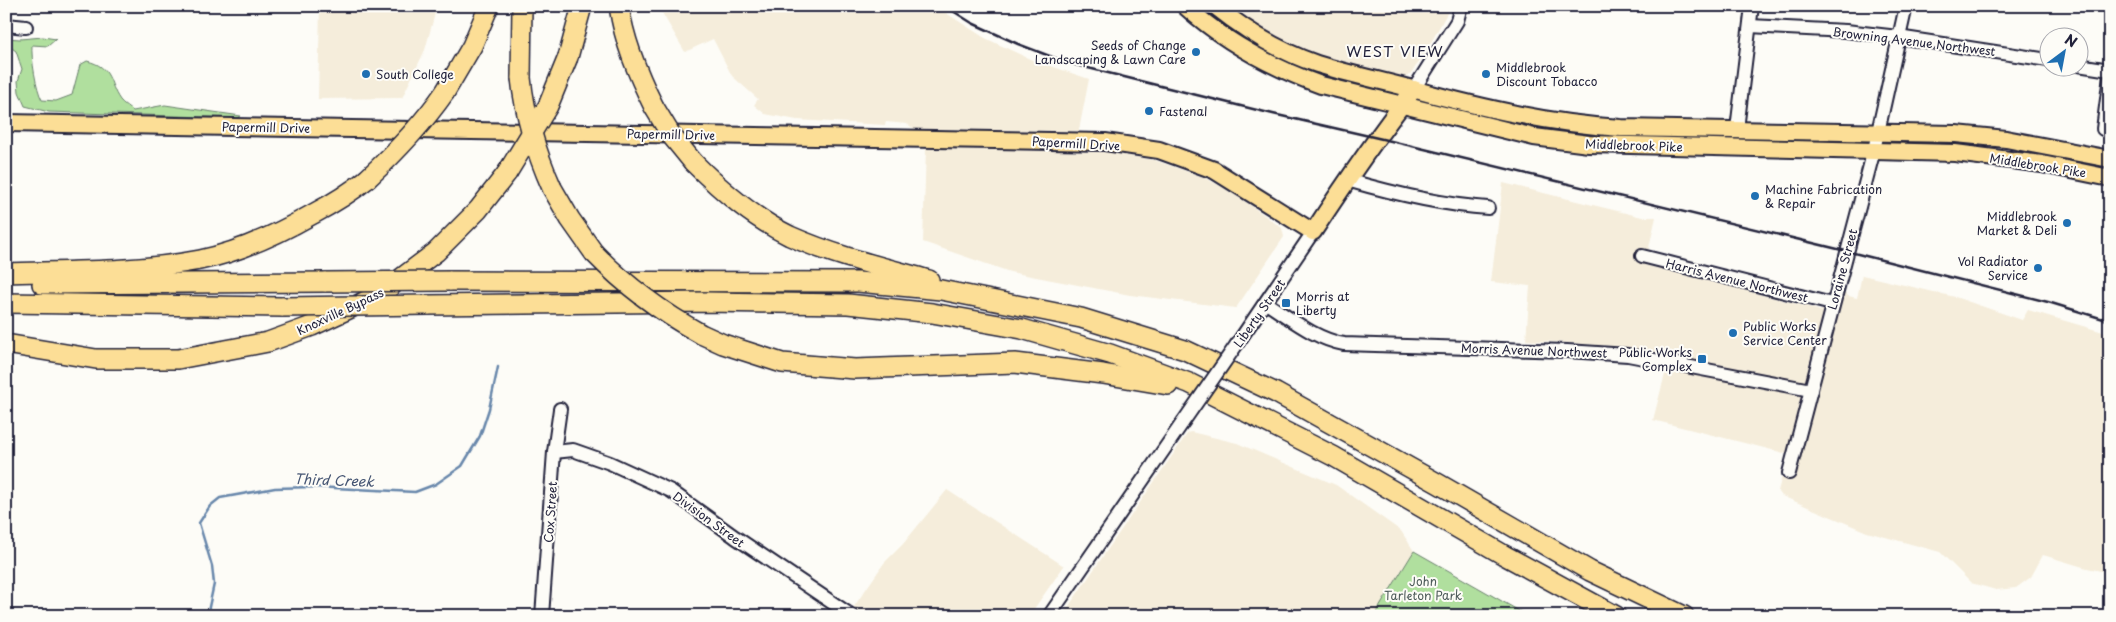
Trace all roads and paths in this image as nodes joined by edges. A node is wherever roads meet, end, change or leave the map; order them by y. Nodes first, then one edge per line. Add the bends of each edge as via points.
1 (489, 6) edge
2 (522, 6) edge
3 (582, 6) edge
4 (618, 6) edge
5 (1185, 6) edge
6 (1215, 6) edge
7 (1461, 6) edge
8 (1752, 6) edge
9 (1906, 6) edge
10 (6, 25) edge
11 (1750, 26) junction
12 (26, 27) dead end
13 (1898, 37) junction
14 (2038, 58) edge
15 (2088, 67) edge
16 (2110, 70) edge
17 (2110, 76) edge
18 (1414, 89) junction
19 (1401, 106) junction
20 (6, 123) edge
21 (1737, 129) junction
22 (2102, 129) dead end
23 (1878, 132) junction
24 (1874, 150) junction
25 (2105, 158) edge
26 (2103, 176) edge
27 (1347, 180) junction
28 (1488, 208) dead end
29 (1313, 232) junction
30 (1642, 256) dead end
31 (6, 273) edge
32 (6, 283) edge
33 (6, 303) edge
34 (1266, 303) junction
35 (1832, 304) junction
36 (1020, 305) junction
37 (6, 344) edge
38 (1811, 390) junction
39 (560, 409) dead end
40 (1270, 423) junction
41 (554, 452) junction
42 (1789, 473) dead end
43 (542, 616) edge
44 (852, 616) edge
45 (1048, 616) edge
46 (1616, 616) edge
47 (1684, 616) edge

1 - 31 highway, bridge via 472,46 446,92 398,150 367,178 325,208 289,228 202,259 127,269
2 - 40 highway, bridge via 521,78 529,128 552,188 594,253 660,311 701,334 782,363 855,368 1015,363 1103,374 1164,384
3 - 37 highway, Knoxville Bypass, bridge via 568,57 548,106 507,174 478,210 436,252 379,295 268,342 178,359 96,359
4 - 36 highway, bridge via 637,71 671,135 720,189 748,210 789,235 838,254
5 - 19 main road, Middlebrook Pike via 1242,48 1296,76
6 - 18 main road, Middlebrook Pike via 1242,27 1315,63
7 - 18 street, Liberty Street via 1457,21
8 - 11 street
9 - 13 street, Loraine Street
10 - 12 street
11 - 13 street, Browning Avenue Northwest
11 - 21 street
13 - 14 street, Browning Avenue Northwest
13 - 23 street, Loraine Street
15 - 16 street
17 - 22 street
18 - 19 main road, Liberty Street
18 - 21 main road, Middlebrook Pike via 1537,119 1591,126
19 - 24 main road, Middlebrook Pike via 1534,137 1589,144
19 - 27 main road, Liberty Street
20 - 29 main road, Papermill Drive via 1105,142 1159,150 1214,170
21 - 23 main road, Middlebrook Pike
23 - 24 street, Loraine Street
23 - 25 main road, Middlebrook Pike via 1956,134
24 - 26 main road, Middlebrook Pike via 2004,158
24 - 35 street, Loraine Street
25 - 26 main road
27 - 28 street via 1438,201
27 - 29 main road, Liberty Street
29 - 34 street, Liberty Street
30 - 35 street, Harris Avenue Northwest
32 - 36 highway, bridge via 858,282 941,290
33 - 40 highway, bridge via 283,306 848,304 932,313 1022,329 1110,354 1187,382
34 - 38 street, Morris Avenue Northwest via 1331,342 1628,355
34 - 45 street, Liberty Street, bridge
35 - 38 street, Loraine Street
36 - 47 highway via 1081,318 1186,350 1276,394 1590,571
38 - 42 street, Loraine Street
39 - 41 street, Cox Street
40 - 46 highway
41 - 43 street, Cox Street
41 - 44 street, Division Street via 573,450 671,491

